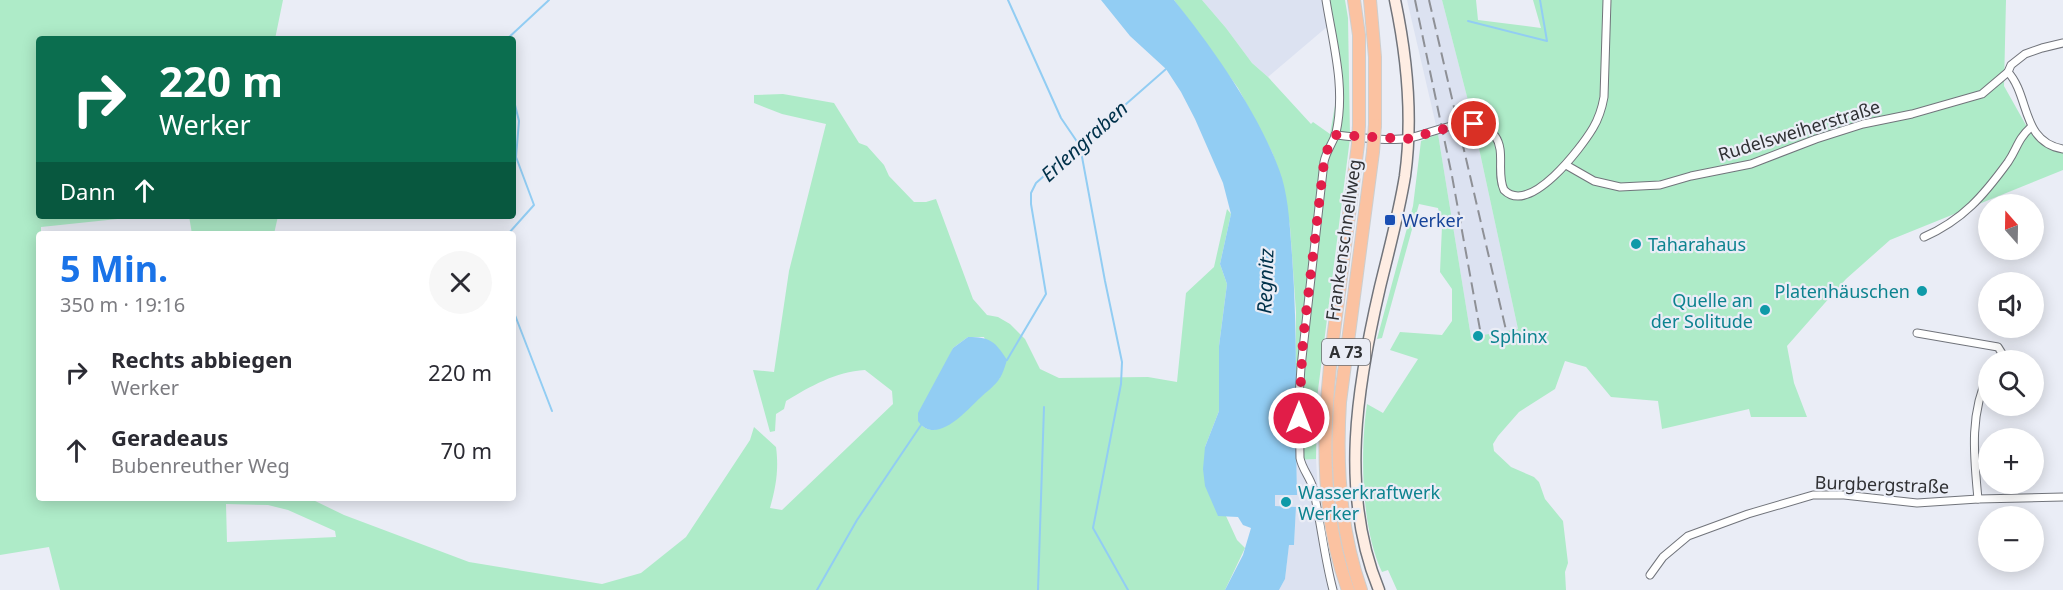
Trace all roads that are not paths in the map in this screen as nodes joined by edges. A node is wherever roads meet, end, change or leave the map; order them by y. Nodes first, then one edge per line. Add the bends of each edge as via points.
1 (1326, 0) edge
2 (1354, 0) edge
3 (1370, 0) edge
4 (1395, 0) edge
5 (1607, 0) edge
6 (2063, 43) edge
7 (2008, 72) junction
8 (2031, 127) junction
9 (1335, 135) junction
10 (1407, 139) junction
11 (2063, 149) edge
12 (1566, 165) junction
13 (1924, 237) dead end
14 (1917, 333) dead end
15 (2000, 350) edge
16 (1978, 403) edge
17 (2063, 497) edge
18 (1978, 499) junction
19 (1650, 575) dead end
20 (1333, 590) edge
21 (1348, 590) edge
22 (1361, 590) edge
23 (1379, 590) edge

1 - 9 street via 1341,88
2 - 21 highway, Frankenschnellweg / A 73, bridge via 1359,34 1358,144 1335,322 1326,430 1330,507
3 - 22 highway, Frankenschnellweg / A 73, bridge via 1375,125 1338,437 1343,512
4 - 10 main road via 1406,67
5 - 12 street via 1603,106 1593,128
6 - 7 street, Rudelsweiherstraße via 2025,54
7 - 8 street via 2016,80
7 - 12 street, Rudelsweiherstraße via 1982,94 1965,100 1863,124 1750,164 1660,185 1620,187 1594,181
8 - 11 street via 2048,145
8 - 13 street via 2020,137 2010,160 1980,197 1957,220
9 - 10 street
9 - 20 street via 1324,162 1299,398 1300,458 1312,484
10 - 12 street via 1462,124 1485,128 1498,142 1502,186 1518,197 1535,191
10 - 23 main road via 1400,202 1363,374 1355,450 1364,543
14 - 15 street
16 - 18 street via 1974,426
17 - 18 street, Burgbergstraße
18 - 19 street, Burgbergstraße via 1917,503 1814,495 1688,536 1663,557

